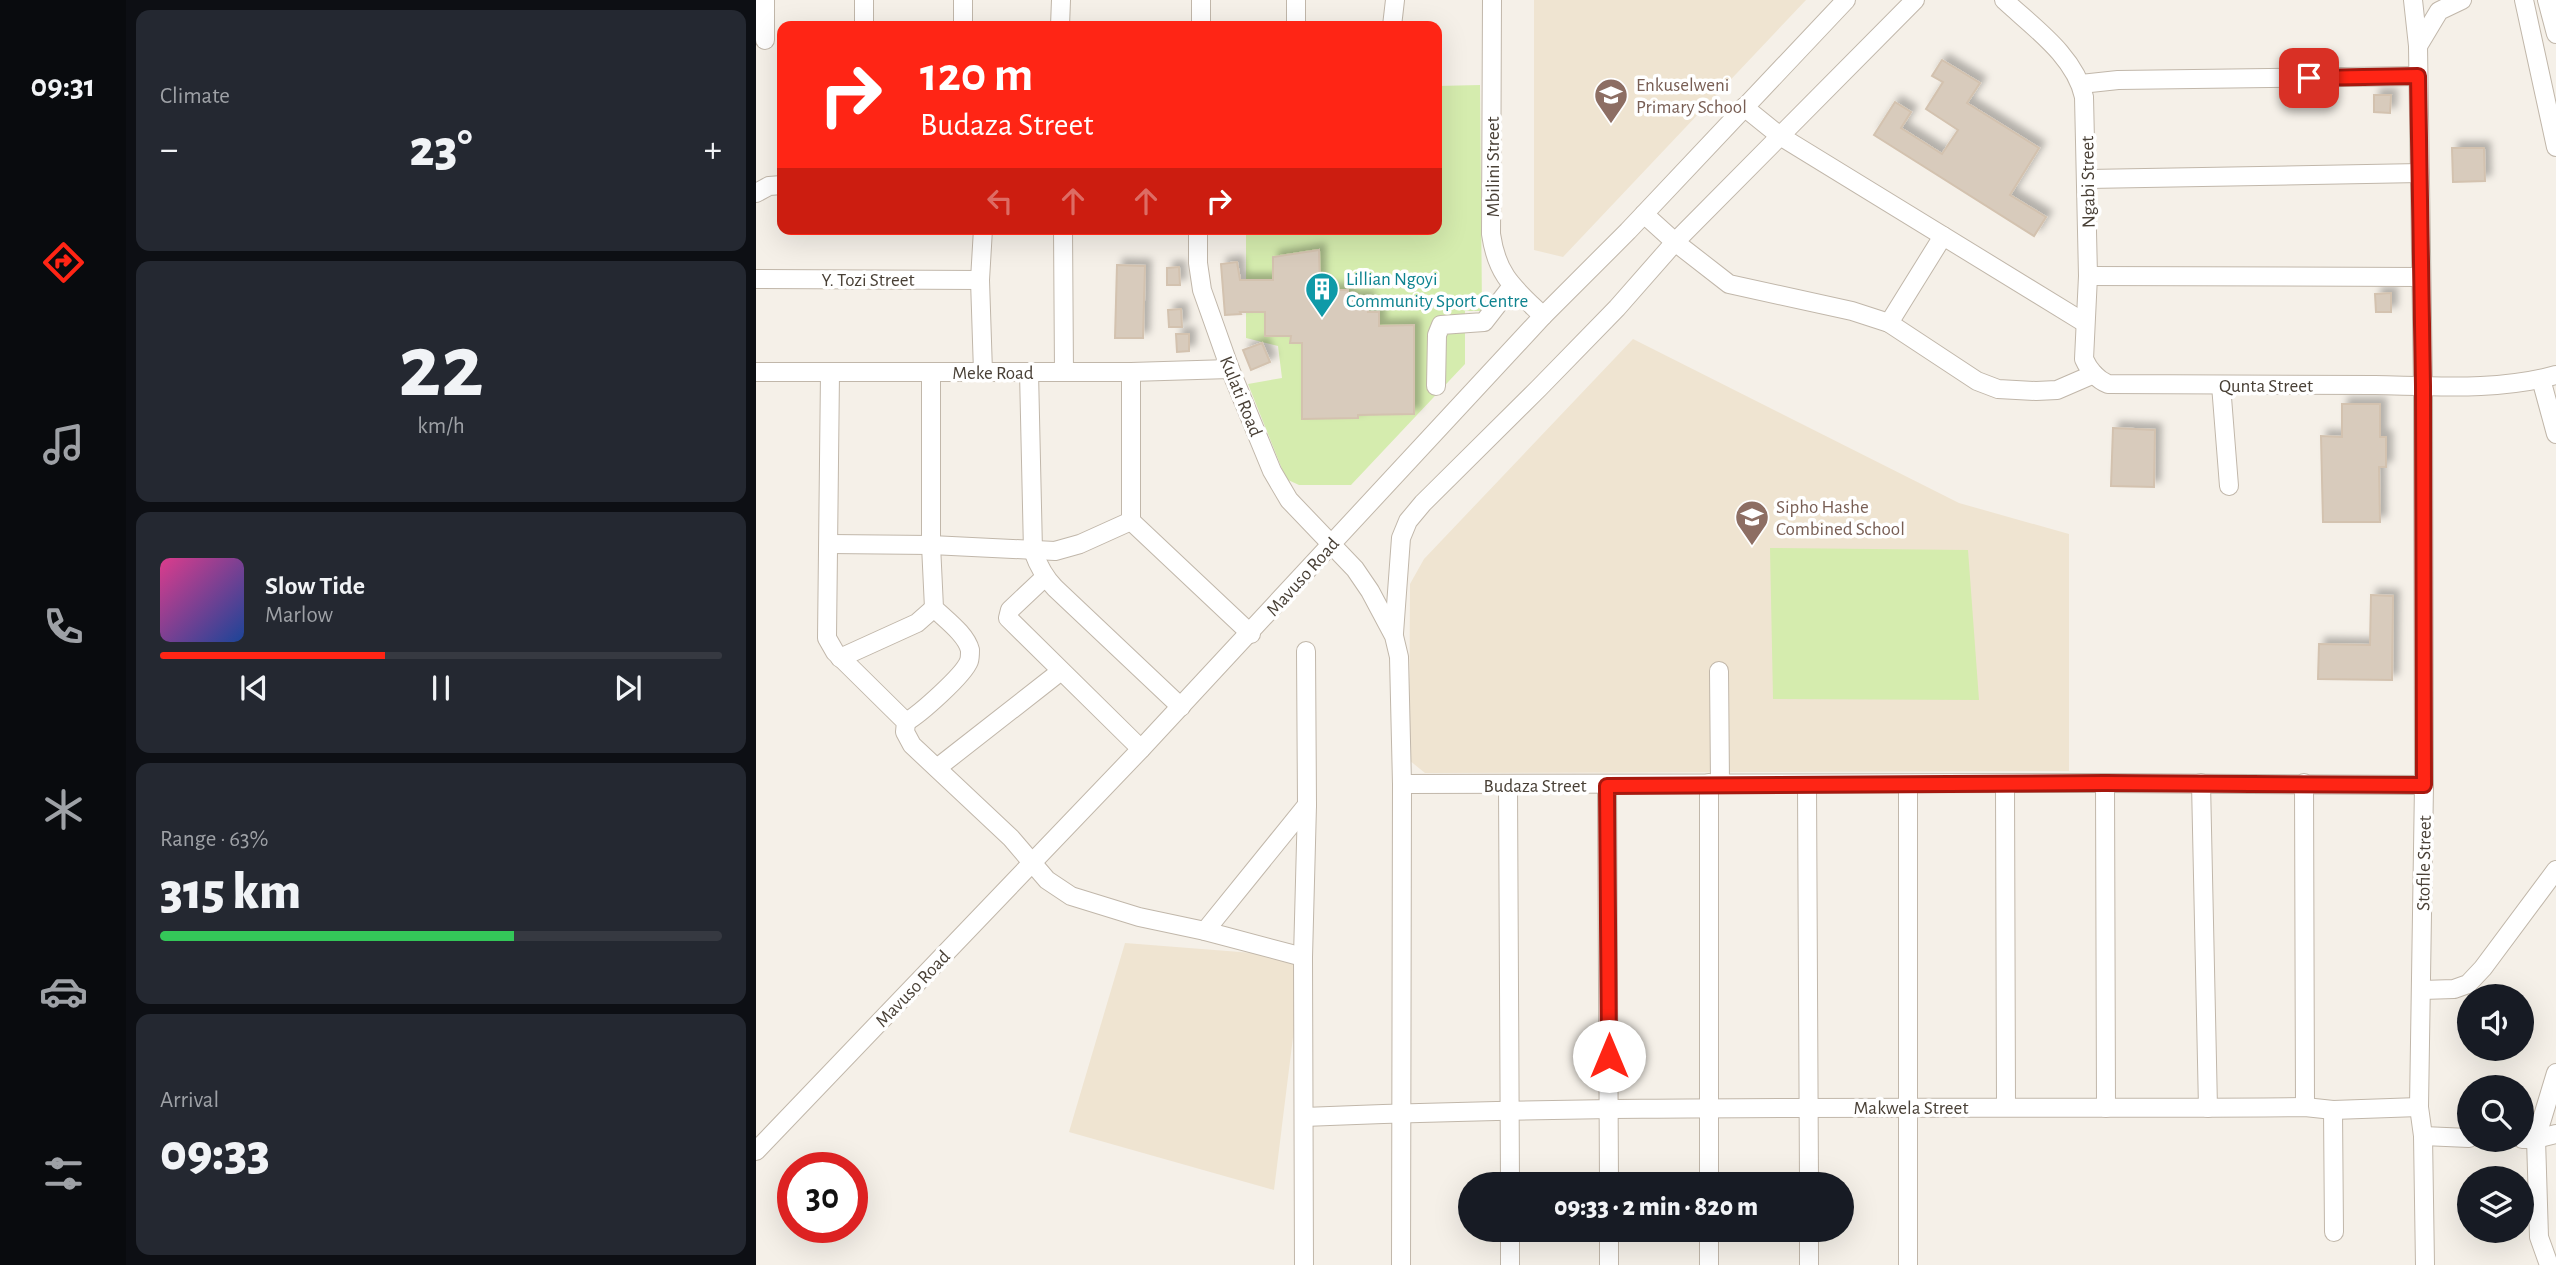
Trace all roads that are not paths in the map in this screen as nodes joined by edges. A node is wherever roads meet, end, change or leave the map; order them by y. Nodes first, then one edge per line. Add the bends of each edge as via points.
1 (765, 0) edge
2 (864, 0) edge
3 (963, 0) edge
4 (1060, 0) edge
5 (1201, 0) edge
6 (1296, 0) edge
7 (1395, 0) edge
8 (1492, 0) edge
9 (1846, 0) edge
10 (1914, 0) edge
11 (2004, 0) edge
12 (2413, 0) edge
13 (2462, 0) edge
14 (2524, 0) edge
15 (2547, 0) edge
16 (864, 21) edge
17 (963, 21) edge
18 (1060, 21) edge
19 (1201, 21) edge
20 (1296, 21) edge
21 (1393, 21) edge
22 (2556, 34) edge
23 (768, 40) edge
24 (2418, 46) junction
25 (2418, 76) junction
26 (2081, 84) junction
27 (1744, 107) junction
28 (1780, 136) junction
29 (2556, 147) edge
30 (2420, 173) junction
31 (2088, 179) junction
32 (777, 185) edge
33 (756, 193) edge
34 (1644, 214) junction
35 (983, 235) edge
36 (1063, 235) edge
37 (1198, 235) edge
38 (1943, 236) junction
39 (1675, 242) junction
40 (2088, 276) junction
41 (2420, 276) junction
42 (756, 279) edge
43 (980, 280) junction
44 (1512, 286) junction
45 (1543, 316) junction
46 (1889, 323) junction
47 (2085, 323) junction
48 (1230, 369) junction
49 (756, 372) edge
50 (983, 372) junction
51 (1029, 372) junction
52 (1064, 372) junction
53 (1131, 372) junction
54 (830, 373) junction
55 (931, 373) junction
56 (2549, 377) edge
57 (2101, 379) junction
58 (2221, 385) junction
59 (1436, 386) dead end
60 (2423, 386) junction
61 (2556, 435) edge
62 (2229, 486) dead end
63 (1131, 521) junction
64 (830, 544) junction
65 (1331, 544) junction
66 (931, 545) junction
67 (1033, 551) junction
68 (1045, 577) junction
69 (934, 608) junction
70 (1251, 634) junction
71 (1394, 636) junction
72 (1306, 651) dead end
73 (840, 658) junction
74 (1061, 671) junction
75 (1719, 671) dead end
76 (1181, 708) junction
77 (906, 722) junction
78 (1141, 749) junction
79 (937, 768) junction
80 (1714, 783) junction
81 (2105, 783) junction
82 (2202, 783) junction
83 (2304, 783) junction
84 (1402, 784) junction
85 (1807, 785) junction
86 (1908, 785) junction
87 (2005, 785) junction
88 (2424, 785) junction
89 (1508, 786) junction
90 (1607, 786) junction
91 (1307, 806) junction
92 (1031, 863) junction
93 (2556, 870) edge
94 (1205, 931) junction
95 (1303, 957) junction
96 (2422, 990) junction
97 (2556, 1073) edge
98 (1710, 1107) junction
99 (1809, 1107) junction
100 (2006, 1107) junction
101 (2305, 1107) junction
102 (2419, 1107) junction
103 (1907, 1108) junction
104 (2106, 1108) junction
105 (2207, 1108) junction
106 (1509, 1110) junction
107 (1609, 1110) junction
108 (2333, 1110) junction
109 (1402, 1113) junction
110 (1304, 1117) junction
111 (2534, 1127) edge
112 (2556, 1134) edge
113 (2423, 1136) junction
114 (2457, 1137) edge
115 (2534, 1138) edge
116 (756, 1151) edge
117 (2531, 1152) edge
118 (1510, 1172) edge
119 (1609, 1172) edge
120 (1709, 1172) edge
121 (1809, 1172) edge
122 (2334, 1232) dead end
123 (2547, 1235) edge
124 (1510, 1242) edge
125 (1609, 1242) edge
126 (1709, 1242) edge
127 (1809, 1242) edge
128 (1304, 1265) edge
129 (1401, 1265) edge
130 (1510, 1265) edge
131 (1609, 1265) edge
132 (1709, 1265) edge
133 (1809, 1265) edge
134 (1908, 1265) edge
135 (2424, 1265) edge
136 (2549, 1265) edge

1 - 23 street
2 - 16 street
3 - 17 street
4 - 18 street
5 - 19 street
6 - 20 street
7 - 21 street
8 - 44 street, Mbilini Street via 1492,234 1499,268
9 - 27 street, Mavuso Road
10 - 28 street
11 - 26 street, Ngabi Street via 2057,50
12 - 24 street, Stofile Street
13 - 24 street via 2439,10
14 - 29 street
15 - 22 street
24 - 25 street, Stofile Street
25 - 26 street
25 - 30 street, Stofile Street
26 - 31 street, Ngabi Street
27 - 28 street
27 - 34 street, Mavuso Road
28 - 38 street
28 - 39 street
30 - 31 street
30 - 41 street, Stofile Street
31 - 40 street, Ngabi Street
32 - 33 street
34 - 39 street
34 - 45 street, Mavuso Road
35 - 43 street
36 - 52 street
37 - 48 street, Kulati Road via 1202,290
38 - 46 street
38 - 47 street
39 - 46 street via 1739,288
39 - 71 street via 1617,308 1408,521 1401,538
40 - 41 street
40 - 47 street, Ngabi Street
41 - 60 street, Stofile Street
42 - 43 street, Y. Tozi Street
43 - 50 street
44 - 45 street, Mbilini Street
44 - 59 street via 1484,322 1439,327
45 - 65 street, Mavuso Road
46 - 57 street via 1977,381 1998,389 2057,390
47 - 57 street, Ngabi Street via 2084,359
48 - 53 street, Meke Road
48 - 65 street, Kulati Road via 1272,471 1289,500
49 - 54 street, Meke Road
50 - 51 street, Meke Road
50 - 55 street, Meke Road
51 - 52 street, Meke Road
51 - 67 street
52 - 53 street, Meke Road
53 - 63 street
54 - 55 street, Meke Road
54 - 64 street
55 - 66 street
56 - 60 street, Qunta Street via 2493,385
56 - 61 street
57 - 58 street, Qunta Street
58 - 60 street, Qunta Street
58 - 62 street
60 - 88 street, Stofile Street
63 - 67 street via 1067,549
63 - 70 street
64 - 66 street
64 - 73 street via 827,638
65 - 70 street, Mavuso Road
65 - 71 street, Kulati Road via 1370,591
66 - 67 street
66 - 69 street
67 - 68 street
68 - 74 street via 1007,616
68 - 76 street
69 - 73 street via 916,623
69 - 77 street via 967,641 970,661 929,705
70 - 76 street, Mavuso Road
71 - 84 street via 1399,657
72 - 91 street
73 - 77 street
74 - 78 street
74 - 79 street
75 - 80 street
76 - 78 street, Mavuso Road
77 - 79 street via 912,745
78 - 92 street, Mavuso Road
79 - 92 street
80 - 85 street, Budaza Street
80 - 90 street, Budaza Street
80 - 98 street
81 - 82 street, Budaza Street
81 - 87 street, Budaza Street
81 - 104 street
82 - 83 street, Budaza Street
82 - 105 street
83 - 88 street, Budaza Street
83 - 101 street
84 - 89 street, Budaza Street
84 - 109 street
85 - 86 street, Budaza Street
85 - 99 street
86 - 87 street, Budaza Street
86 - 103 street
87 - 100 street
88 - 96 street, Stofile Street
89 - 90 street, Budaza Street
89 - 106 street
90 - 107 street
91 - 94 street
91 - 95 street
92 - 94 street via 1055,887 1084,902
92 - 116 street, Mavuso Road
93 - 96 street via 2468,984
94 - 95 street
95 - 110 street
96 - 102 street, Stofile Street
97 - 111 street
98 - 99 street, Makwela Street
98 - 107 street, Makwela Street
98 - 120 street
99 - 103 street, Makwela Street
99 - 121 street
100 - 103 street, Makwela Street
100 - 104 street, Makwela Street
101 - 105 street, Makwela Street
101 - 108 street, Makwela Street
102 - 108 street, Makwela Street
102 - 113 street, Stofile Street
103 - 134 street
104 - 105 street, Makwela Street
106 - 107 street, Makwela Street
106 - 109 street, Makwela Street
106 - 118 street
107 - 119 street
108 - 122 street
109 - 110 street, Makwela Street
109 - 129 street
110 - 128 street
112 - 115 street
113 - 114 street
113 - 135 street, Stofile Street
117 - 123 street
123 - 136 street
124 - 130 street
125 - 131 street
126 - 132 street
127 - 133 street

